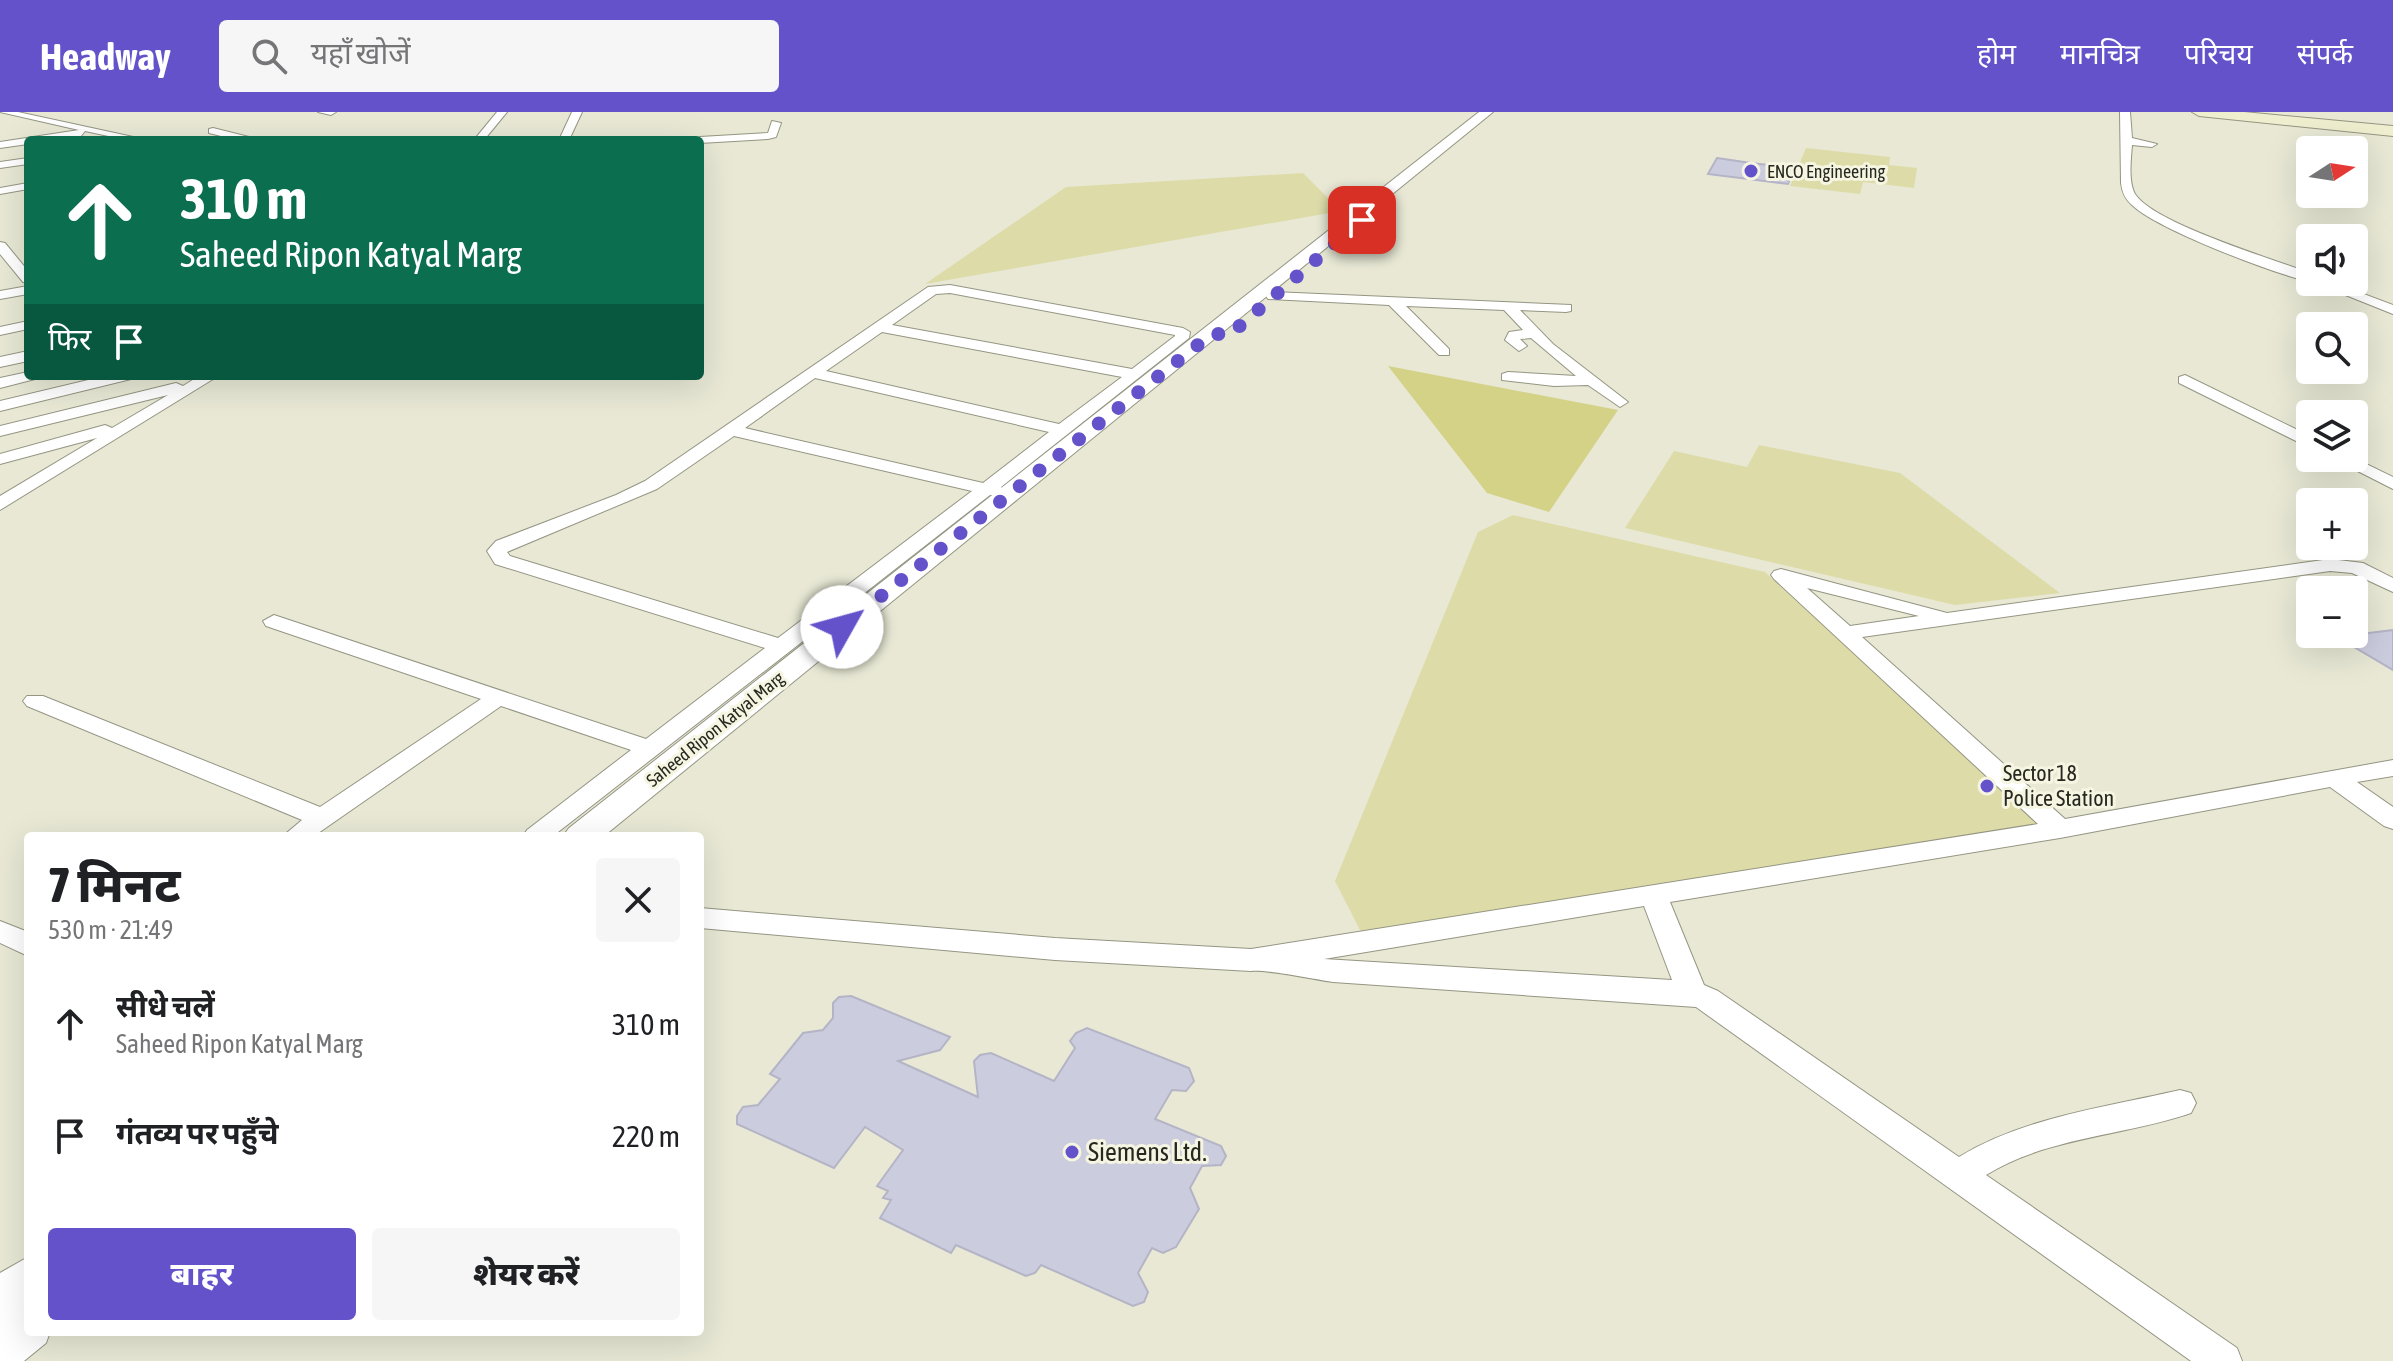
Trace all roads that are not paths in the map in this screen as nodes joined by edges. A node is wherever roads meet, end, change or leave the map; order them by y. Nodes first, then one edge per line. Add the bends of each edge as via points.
1 (4, 112) edge
2 (323, 112) edge
3 (331, 112) edge
4 (502, 112) edge
5 (577, 112) edge
6 (1487, 112) edge
7 (1494, 112) edge
8 (2125, 112) edge
9 (2199, 112) edge
10 (2234, 112) edge
11 (42, 119) junction
12 (776, 123) dead end
13 (0, 125) edge
14 (2393, 129) edge
15 (95, 131) junction
16 (213, 131) dead end
17 (59, 136) edge
18 (121, 136) edge
19 (233, 136) edge
20 (482, 136) edge
21 (566, 136) edge
22 (704, 140) edge
23 (24, 141) edge
24 (2127, 141) junction
25 (2152, 144) dead end
26 (0, 145) edge
27 (24, 162) edge
28 (0, 165) edge
29 (24, 187) edge
30 (0, 191) edge
31 (1374, 206) junction
32 (0, 246) edge
33 (24, 258) edge
34 (12, 260) junction
35 (2296, 273) edge
36 (24, 274) edge
37 (24, 291) edge
38 (0, 295) edge
39 (1273, 296) junction
40 (2356, 296) edge
41 (1393, 301) junction
42 (1507, 305) junction
43 (1566, 308) dead end
44 (2393, 310) edge
45 (24, 326) edge
46 (881, 327) junction
47 (0, 331) edge
48 (1532, 333) junction
49 (1220, 335) junction
50 (1519, 346) dead end
51 (1444, 352) dead end
52 (24, 357) edge
53 (1564, 360) junction
54 (0, 362) edge
55 (812, 373) junction
56 (1132, 374) junction
57 (24, 377) edge
58 (1508, 377) dead end
59 (91, 380) edge
60 (193, 380) edge
61 (196, 380) edge
62 (1591, 380) junction
63 (2185, 380) dead end
64 (1554, 381) junction
65 (0, 383) edge
66 (41, 396) junction
67 (1620, 402) dead end
68 (0, 406) edge
69 (53, 418) junction
70 (134, 422) junction
71 (731, 430) junction
72 (1062, 430) junction
73 (0, 431) edge
74 (2296, 436) edge
75 (0, 458) edge
76 (2368, 472) edge
77 (2393, 484) edge
78 (985, 489) junction
79 (21, 491) junction
80 (1009, 494) junction
81 (0, 504) edge
82 (2393, 586) edge
83 (1952, 618) junction
84 (274, 621) dead end
85 (1847, 633) junction
86 (781, 646) junction
87 (499, 697) junction
88 (35, 701) dead end
89 (649, 748) junction
90 (2393, 768) edge
91 (2334, 778) junction
92 (322, 818) junction
93 (2393, 820) edge
94 (2060, 829) junction
95 (302, 832) edge
96 (541, 832) edge
97 (586, 832) edge
98 (621, 832) edge
99 (1654, 896) junction
100 (704, 918) edge
101 (0, 931) edge
102 (24, 943) edge
103 (1251, 960) junction
104 (1692, 993) junction
105 (2180, 1103) dead end
106 (1960, 1174) junction
107 (24, 1283) edge
108 (0, 1303) edge
109 (24, 1329) edge
110 (0, 1349) edge
111 (2223, 1361) edge

1 - 11 street
2 - 3 street
4 - 20 street
5 - 21 street
6 - 31 street, Saheed Ripon Katyal Marg
7 - 31 street, Saheed Ripon Katyal Marg
8 - 24 street
9 - 14 main road
10 - 14 main road
11 - 13 street
11 - 15 street
12 - 22 street via 768,136
15 - 17 street
15 - 18 street
16 - 19 street
23 - 26 street
24 - 25 street
24 - 35 street via 2128,193 2135,205 2181,229
27 - 28 street
29 - 30 street
31 - 39 street, Saheed Ripon Katyal Marg
31 - 49 street, Saheed Ripon Katyal Marg
32 - 34 street
33 - 34 street
34 - 36 street
37 - 38 street
39 - 41 street
39 - 49 street, Saheed Ripon Katyal Marg
40 - 44 street
41 - 42 street
41 - 51 street
42 - 43 street
42 - 48 street
45 - 47 street
46 - 55 street
46 - 56 street
46 - 56 street via 933,290 945,288 1183,332
48 - 50 street via 1514,335
48 - 53 street
49 - 80 street, Saheed Ripon Katyal Marg
49 - 98 street, Saheed Ripon Katyal Marg
52 - 54 street
53 - 62 street
53 - 64 street via 1538,367
55 - 71 street
55 - 72 street
56 - 72 street
57 - 65 street
58 - 64 street
59 - 66 street
60 - 69 street
61 - 70 street
62 - 64 street
62 - 67 street
63 - 74 street
66 - 68 street
66 - 69 street
69 - 73 street
70 - 75 street
70 - 79 street
71 - 78 street
71 - 86 street via 639,492 503,545 497,556
72 - 78 street
75 - 79 street
76 - 77 street
78 - 80 street
78 - 86 street
79 - 81 street
80 - 97 street, Saheed Ripon Katyal Marg
82 - 83 street via 2356,567 2330,565
83 - 85 street
83 - 85 street via 1781,575
84 - 87 street
85 - 94 street
86 - 89 street
87 - 89 street
87 - 92 street
88 - 92 street
89 - 96 street
90 - 91 street
91 - 93 street
91 - 94 street
92 - 95 street
94 - 99 street
99 - 103 street
99 - 104 street
100 - 103 street
101 - 102 street
103 - 104 street via 1333,971
104 - 106 street via 1719,1005
105 - 106 street via 2035,1138 1995,1152
106 - 111 street
107 - 108 street
109 - 110 street

